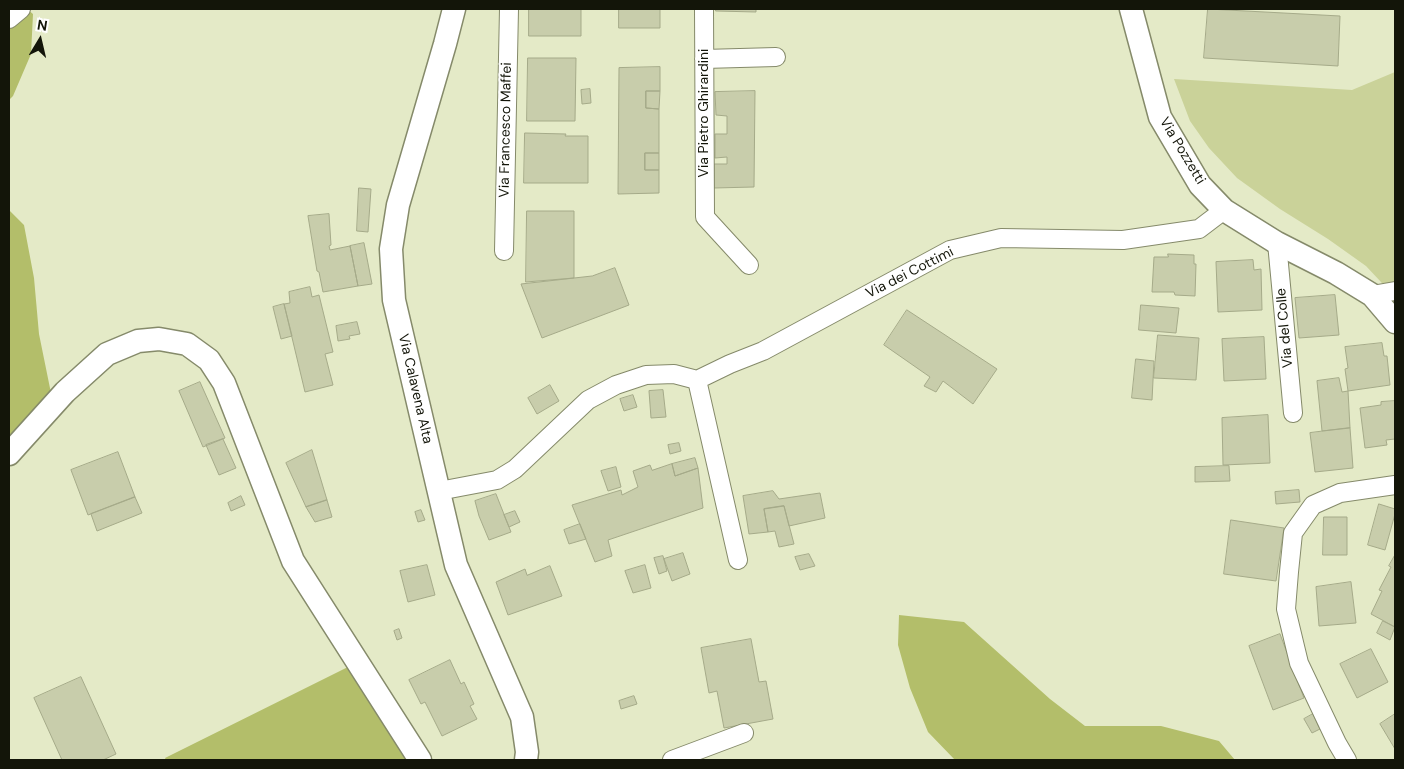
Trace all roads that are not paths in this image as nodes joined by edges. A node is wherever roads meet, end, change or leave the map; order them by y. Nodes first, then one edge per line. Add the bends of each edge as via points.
1 (21, 9) edge
2 (454, 9) edge
3 (508, 9) edge
4 (704, 9) edge
5 (1131, 9) edge
6 (9, 19) edge
7 (776, 57) dead end
8 (704, 59) junction
9 (1224, 210) junction
10 (1277, 243) junction
11 (504, 251) dead end
12 (749, 265) dead end
13 (1395, 292) edge
14 (1372, 295) junction
15 (1395, 322) edge
16 (697, 380) junction
17 (1292, 413) dead end
18 (9, 454) edge
19 (1395, 485) edge
20 (439, 491) junction
21 (738, 560) dead end
22 (744, 733) dead end
23 (420, 760) edge
24 (526, 760) edge
25 (672, 760) edge
26 (1347, 760) edge

1 - 6 street
2 - 20 street, Via Calavena Alta via 398,205 391,249 394,300
3 - 11 street, Via Francesco Maffei
4 - 8 street, Via Pietro Ghirardini
5 - 9 street, Via Pozzetti via 1160,117 1200,185
7 - 8 street
8 - 12 street, Via Pietro Ghirardini via 705,217
9 - 10 street, Via Pozzetti
9 - 16 street, Via dei Cottimi via 1199,229 1123,240 1001,238 950,250 762,350
10 - 14 street, Via Pozzetti
10 - 17 street, Via del Colle
13 - 14 street
14 - 15 street, Via Pozzetti
16 - 20 street via 674,374 646,375 616,385 588,400 515,469 497,480
16 - 21 street
18 - 23 street via 65,392 107,354 138,341 159,339 186,344 209,360 224,383 293,561
19 - 26 street via 1340,493 1313,505 1293,533 1286,609 1300,663
20 - 24 street, Via Calavena Alta via 456,565 522,717
22 - 25 street

